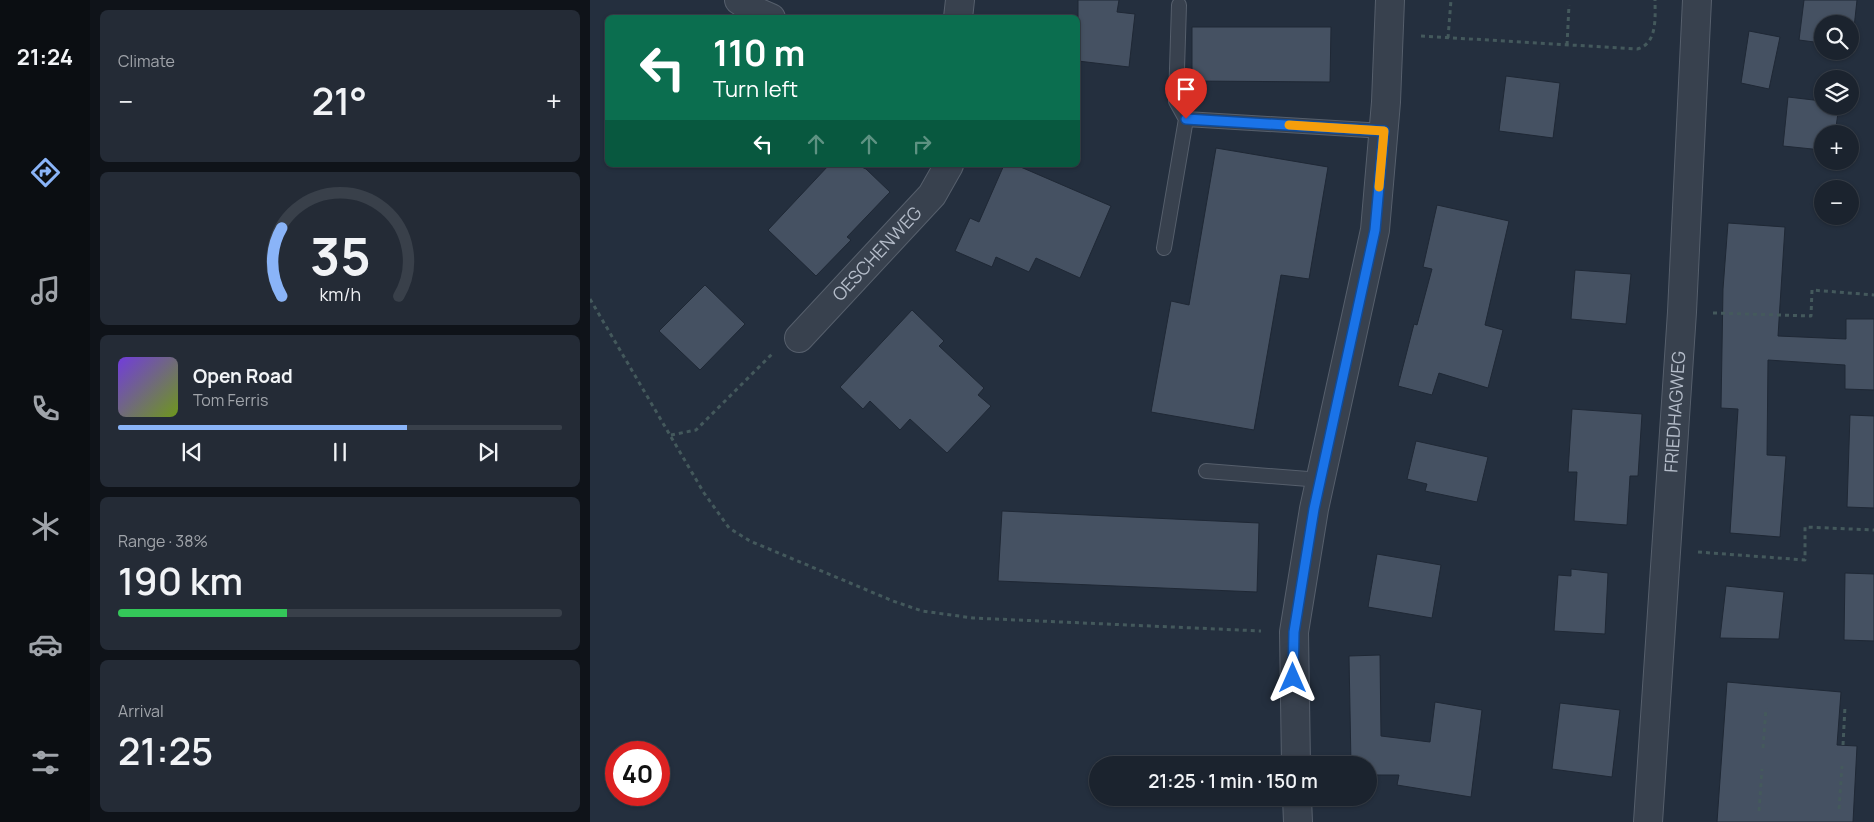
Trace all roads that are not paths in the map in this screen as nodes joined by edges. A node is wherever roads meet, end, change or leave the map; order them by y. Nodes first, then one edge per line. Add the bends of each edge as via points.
1 (739, 0) edge
2 (960, 0) edge
3 (1390, 0) edge
4 (1697, 0) edge
5 (1178, 5) dead end
6 (764, 15) edge
7 (958, 15) edge
8 (1186, 119) junction
9 (1384, 131) junction
10 (948, 167) edge
11 (1164, 248) dead end
12 (799, 338) road end
13 (1206, 471) dead end
14 (1321, 480) junction
15 (1296, 756) edge
16 (1297, 806) edge
17 (1298, 822) edge
18 (1648, 822) edge

1 - 6 street
2 - 7 street
3 - 9 street
4 - 18 street, FRIEDHAGWEG via 1682,312
5 - 8 lane via 1176,100
8 - 9 lane
8 - 11 lane
9 - 14 street via 1375,230
10 - 12 street, OESCHENWEG via 932,195
13 - 14 lane
14 - 15 street via 1294,632
16 - 17 street

